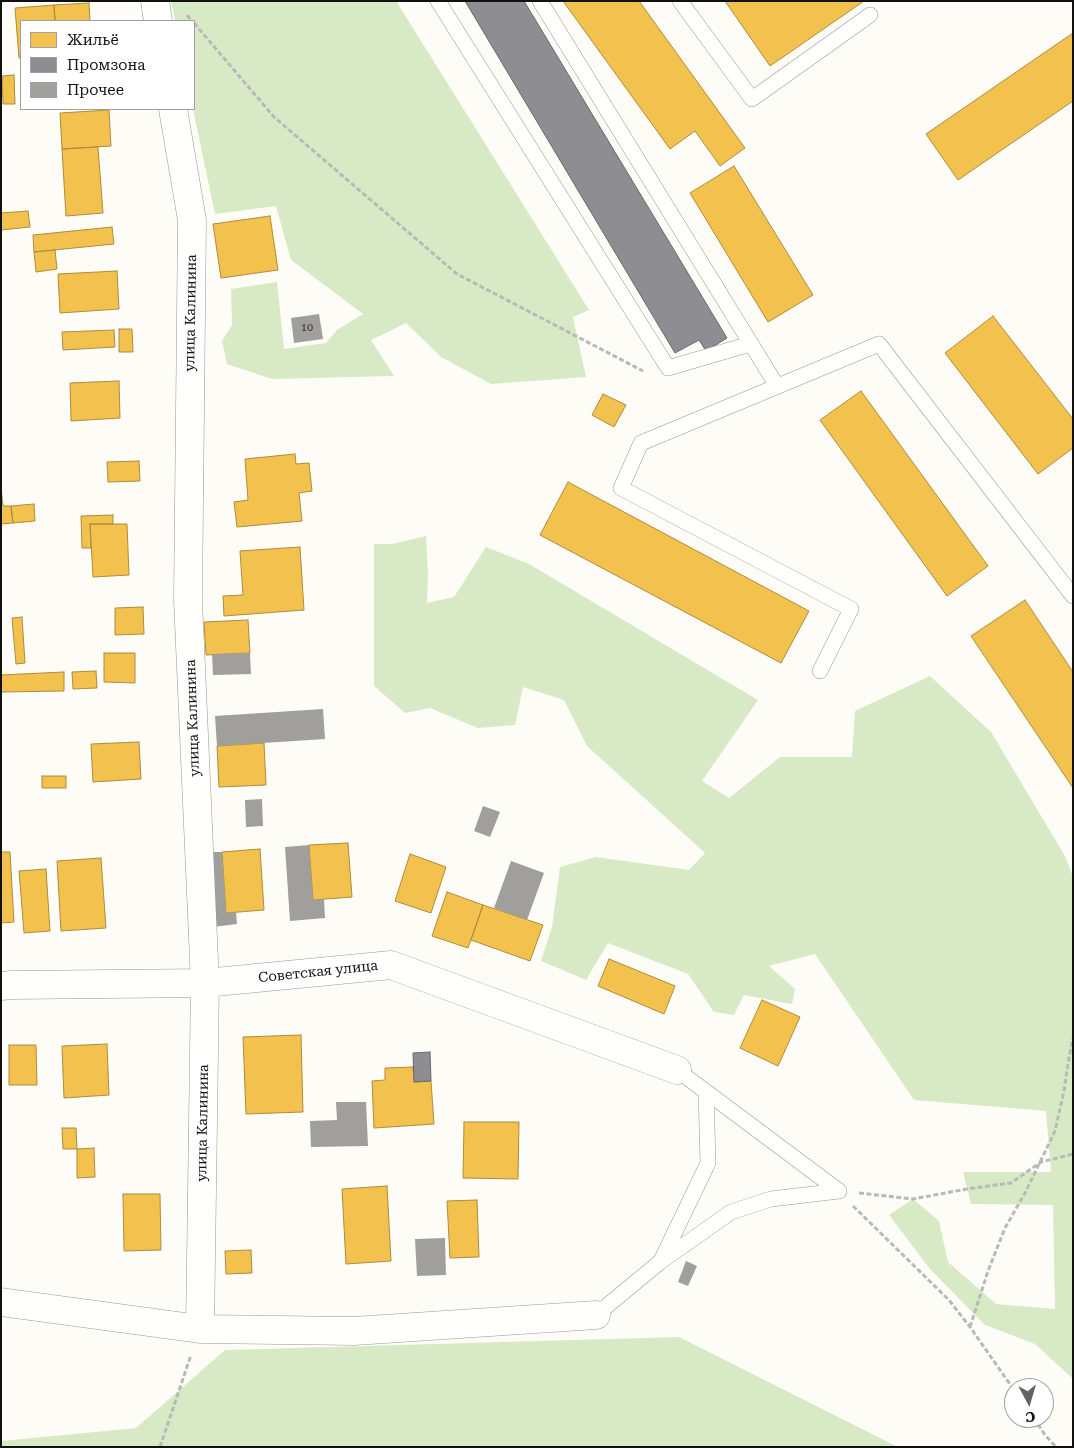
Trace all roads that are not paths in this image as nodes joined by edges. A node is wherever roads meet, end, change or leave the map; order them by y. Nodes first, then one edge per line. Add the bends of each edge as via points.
1 (155, 1) edge
2 (438, 1) edge
3 (540, 1) edge
4 (680, 1) edge
5 (870, 15) dead end
6 (158, 20) edge
7 (173, 110) edge
8 (750, 344) junction
9 (777, 386) junction
10 (1073, 596) edge
11 (820, 671) dead end
12 (204, 983) junction
13 (1, 986) edge
14 (677, 1070) joint
15 (706, 1092) junction
16 (660, 1262) junction
17 (1, 1302) edge
18 (596, 1315) joint
19 (200, 1328) junction

1 - 6 street
2 - 8 lane via 668,368
3 - 8 lane
4 - 5 lane via 752,99
7 - 12 street, улица Калинина via 192,220 188,600
8 - 9 lane
9 - 10 lane via 879,344
9 - 11 lane via 641,443 620,488 851,609
12 - 13 street, Советская улица
12 - 14 street, Советская улица via 391,965
12 - 19 street, улица Калинина
14 - 15 lane
15 - 16 lane via 708,1163
15 - 16 lane via 839,1191 771,1200 731,1212
16 - 18 lane
17 - 19 street
18 - 19 street via 354,1331

